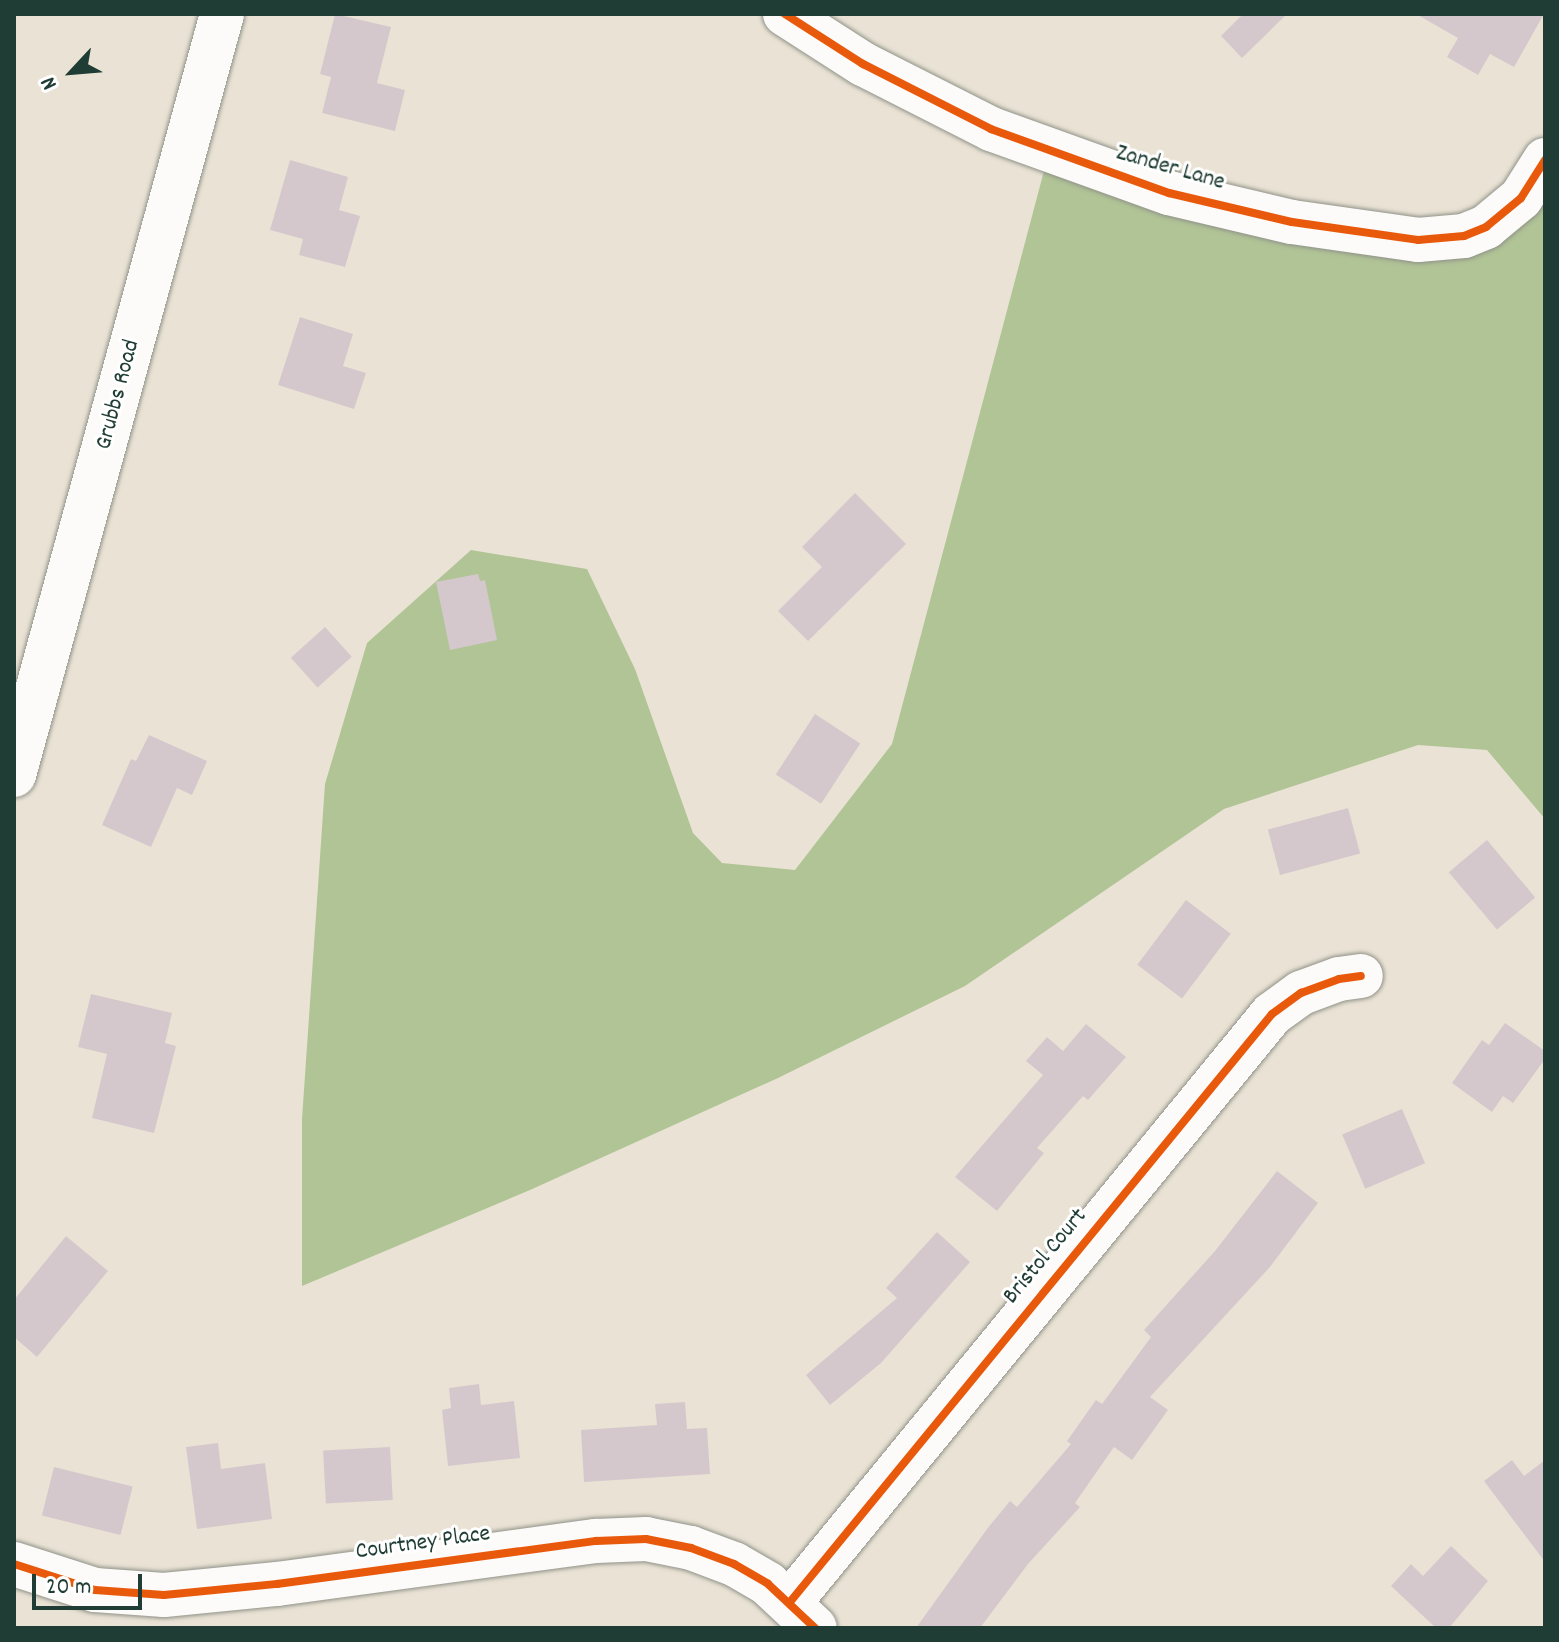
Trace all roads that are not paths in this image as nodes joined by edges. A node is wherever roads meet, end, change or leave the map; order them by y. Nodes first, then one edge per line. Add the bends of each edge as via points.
1 (222, 14) edge
2 (785, 14) edge
3 (1545, 160) edge
4 (14, 775) edge
5 (1361, 976) dead end
6 (14, 1564) edge
7 (802, 1615) edge

1 - 4 street, Grubbs Road
2 - 3 street, Zander Lane via 863,64 991,129 1169,193 1292,222 1418,240 1464,236 1486,227 1521,198
5 - 7 street, Bristol Court via 1309,989 1272,1014 828,1551
6 - 7 street, Courtney Place via 95,1590 164,1595 646,1539 714,1555 754,1575

